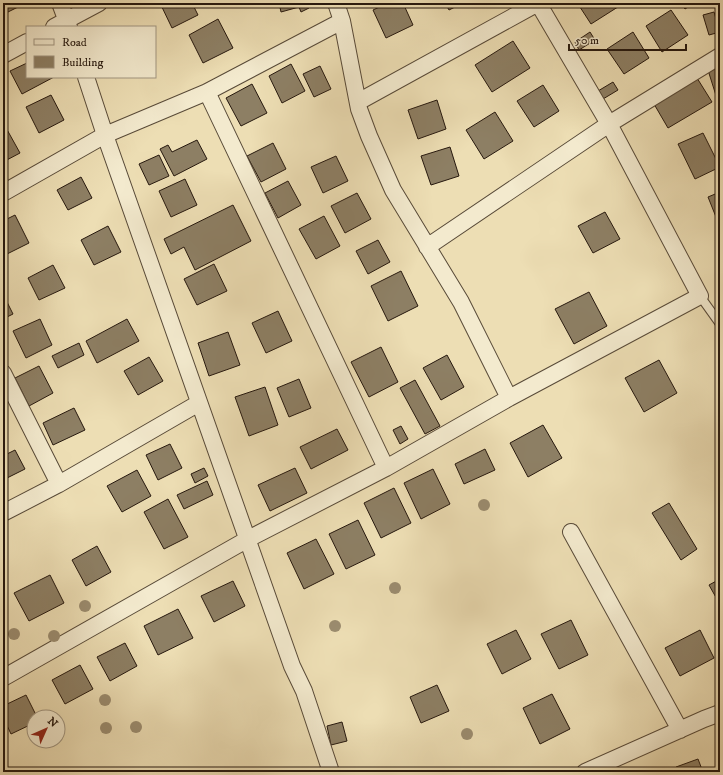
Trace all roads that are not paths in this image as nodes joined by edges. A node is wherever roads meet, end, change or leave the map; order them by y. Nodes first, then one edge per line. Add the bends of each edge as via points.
1 (60, 3) edge
2 (99, 3) edge
3 (336, 3) edge
4 (538, 3) edge
5 (342, 21) junction
6 (63, 25) edge
7 (26, 43) edge
8 (3, 55) edge
9 (720, 56) edge
10 (86, 78) edge
11 (207, 92) junction
12 (358, 102) junction
13 (609, 124) junction
14 (105, 135) junction
15 (3, 193) edge
16 (427, 247) junction
17 (700, 296) junction
18 (720, 324) edge
19 (3, 373) edge
20 (509, 398) junction
21 (199, 403) junction
22 (386, 468) junction
23 (59, 484) junction
24 (3, 514) edge
25 (571, 532) dead end
26 (248, 539) junction
27 (3, 678) edge
28 (720, 713) edge
29 (680, 730) junction
30 (605, 768) edge
31 (331, 772) edge
32 (585, 772) edge

1 - 6 street
2 - 6 street
3 - 5 street
4 - 12 street
4 - 13 street
5 - 11 street
5 - 12 street
7 - 8 street
9 - 13 street
10 - 14 street
11 - 14 street
11 - 22 street
12 - 16 street via 369,136 393,190
13 - 16 street
13 - 17 street
14 - 15 street
14 - 21 street
16 - 20 street via 461,302
17 - 18 lane
17 - 20 street
19 - 23 street
20 - 22 street
21 - 23 street
21 - 26 street
22 - 26 street
23 - 24 street
25 - 29 street
26 - 27 street
26 - 31 street
28 - 29 street
29 - 30 street
30 - 32 street

